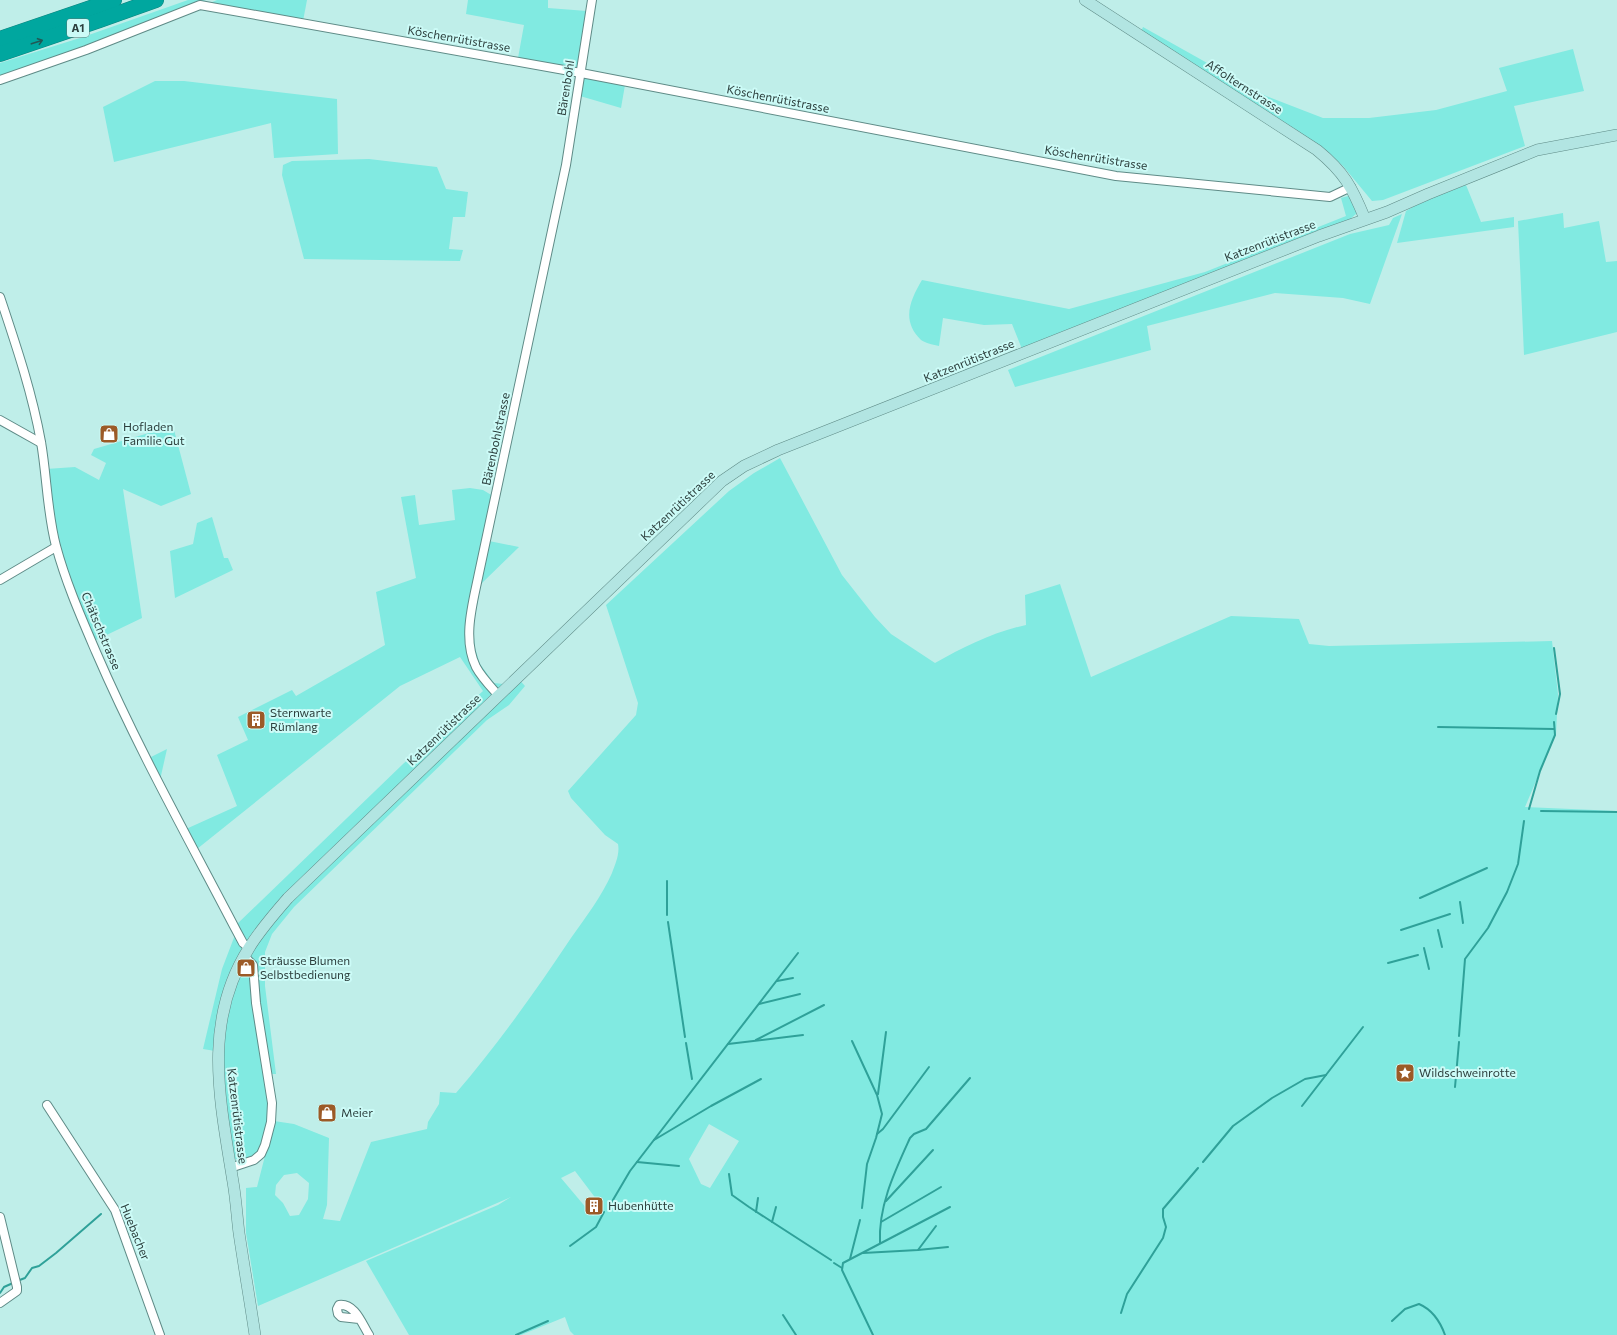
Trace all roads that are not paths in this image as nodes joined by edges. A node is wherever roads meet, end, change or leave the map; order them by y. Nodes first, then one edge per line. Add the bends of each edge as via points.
1 (114, 0) edge
2 (156, 0) edge
3 (592, 0) edge
4 (1085, 0) edge
5 (0, 39) edge
6 (0, 54) edge
7 (581, 73) junction
8 (0, 80) edge
9 (1617, 135) edge
10 (563, 180) joint
11 (1351, 187) junction
12 (1365, 219) junction
13 (0, 297) edge
14 (0, 420) edge
15 (41, 443) junction
16 (56, 547) junction
17 (0, 580) edge
18 (499, 696) junction
19 (246, 952) junction
20 (47, 1105) dead end
21 (230, 1168) junction
22 (0, 1217) edge
23 (0, 1303) edge
24 (359, 1319) dead end
25 (160, 1335) edge
26 (255, 1335) edge
27 (369, 1335) edge

1 - 5 highway, A1
6 -> 2 highway, A1
3 - 7 street, Bärenbohl
4 - 11 street, Affolternstrasse via 1317,150 1339,170
7 - 8 street, Köschenrütistrasse via 200,5
7 - 10 street, Bärenbohl
7 - 11 street, Köschenrütistrasse via 1116,176 1330,197
9 - 12 street, Katzenrütistrasse via 1537,150
10 - 18 street, Bärenbohlstrasse via 479,573 469,631 476,666
11 - 12 street, Affolternstrasse
12 - 18 street, Katzenrütistrasse via 778,450 751,463 722,481
13 - 15 street, Chätschstrasse via 32,399
14 - 15 street
15 - 16 street, Chätschstrasse
16 - 17 street
16 - 19 street, Chätschstrasse via 82,618 134,734 244,943
18 - 19 street, Katzenrütistrasse via 288,898 262,928
19 - 21 street, Katzenrütistrasse via 226,999 219,1030 219,1088
19 - 21 street, Chätschstrasse via 253,965 272,1113 266,1145 261,1154 254,1160
20 - 25 street, Huebacher via 115,1210
21 - 26 street, Katzenrütistrasse
22 - 23 street via 18,1286
24 - 27 street

